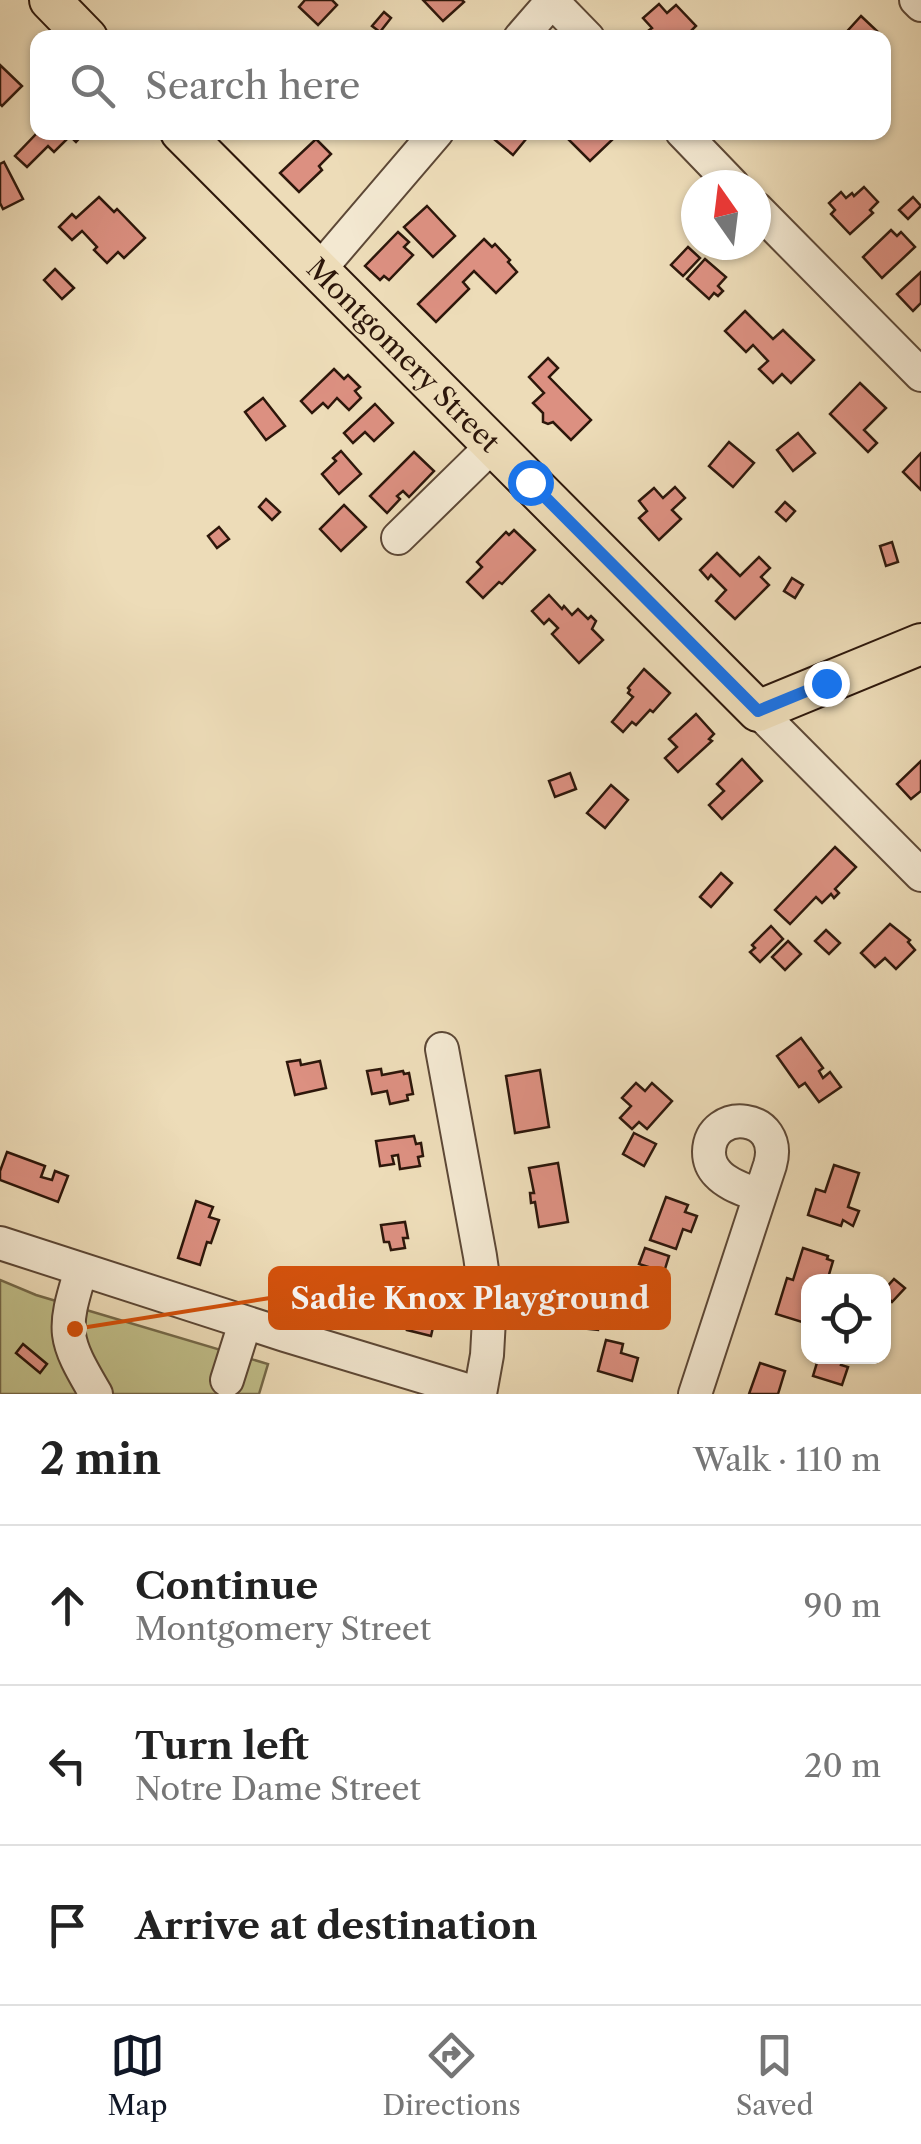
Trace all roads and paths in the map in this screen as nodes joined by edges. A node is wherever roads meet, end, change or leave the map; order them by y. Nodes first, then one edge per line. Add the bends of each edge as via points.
1 (50, 0) edge
2 (552, 0) edge
3 (79, 30) edge
4 (527, 30) edge
5 (580, 30) edge
6 (190, 140) edge
7 (430, 140) edge
8 (690, 140) edge
9 (719, 170) edge
10 (771, 223) edge
11 (319, 270) junction
12 (921, 375) edge
13 (493, 445) junction
14 (398, 538) dead end
15 (921, 644) edge
16 (758, 711) junction
17 (918, 866) edge
18 (442, 1049) dead end
19 (759, 1196) dead end
20 (0, 1243) edge
21 (81, 1270) junction
22 (245, 1322) junction
23 (226, 1380) dead end
24 (96, 1394) edge
25 (480, 1394) edge
26 (695, 1394) edge

1 - 3 main road
2 - 4 street
2 - 5 street
6 - 11 main road, Montgomery Street
7 - 11 street
8 - 9 street
10 - 12 street
11 - 13 main road, Montgomery Street
13 - 14 street
13 - 16 main road, Montgomery Street
15 - 16 main road
16 - 17 street, Montgomery Street
18 - 25 street via 489,1319
19 - 26 street
20 - 21 street
21 - 22 street
21 - 24 street via 67,1329 74,1357
22 - 23 street
22 - 25 street

